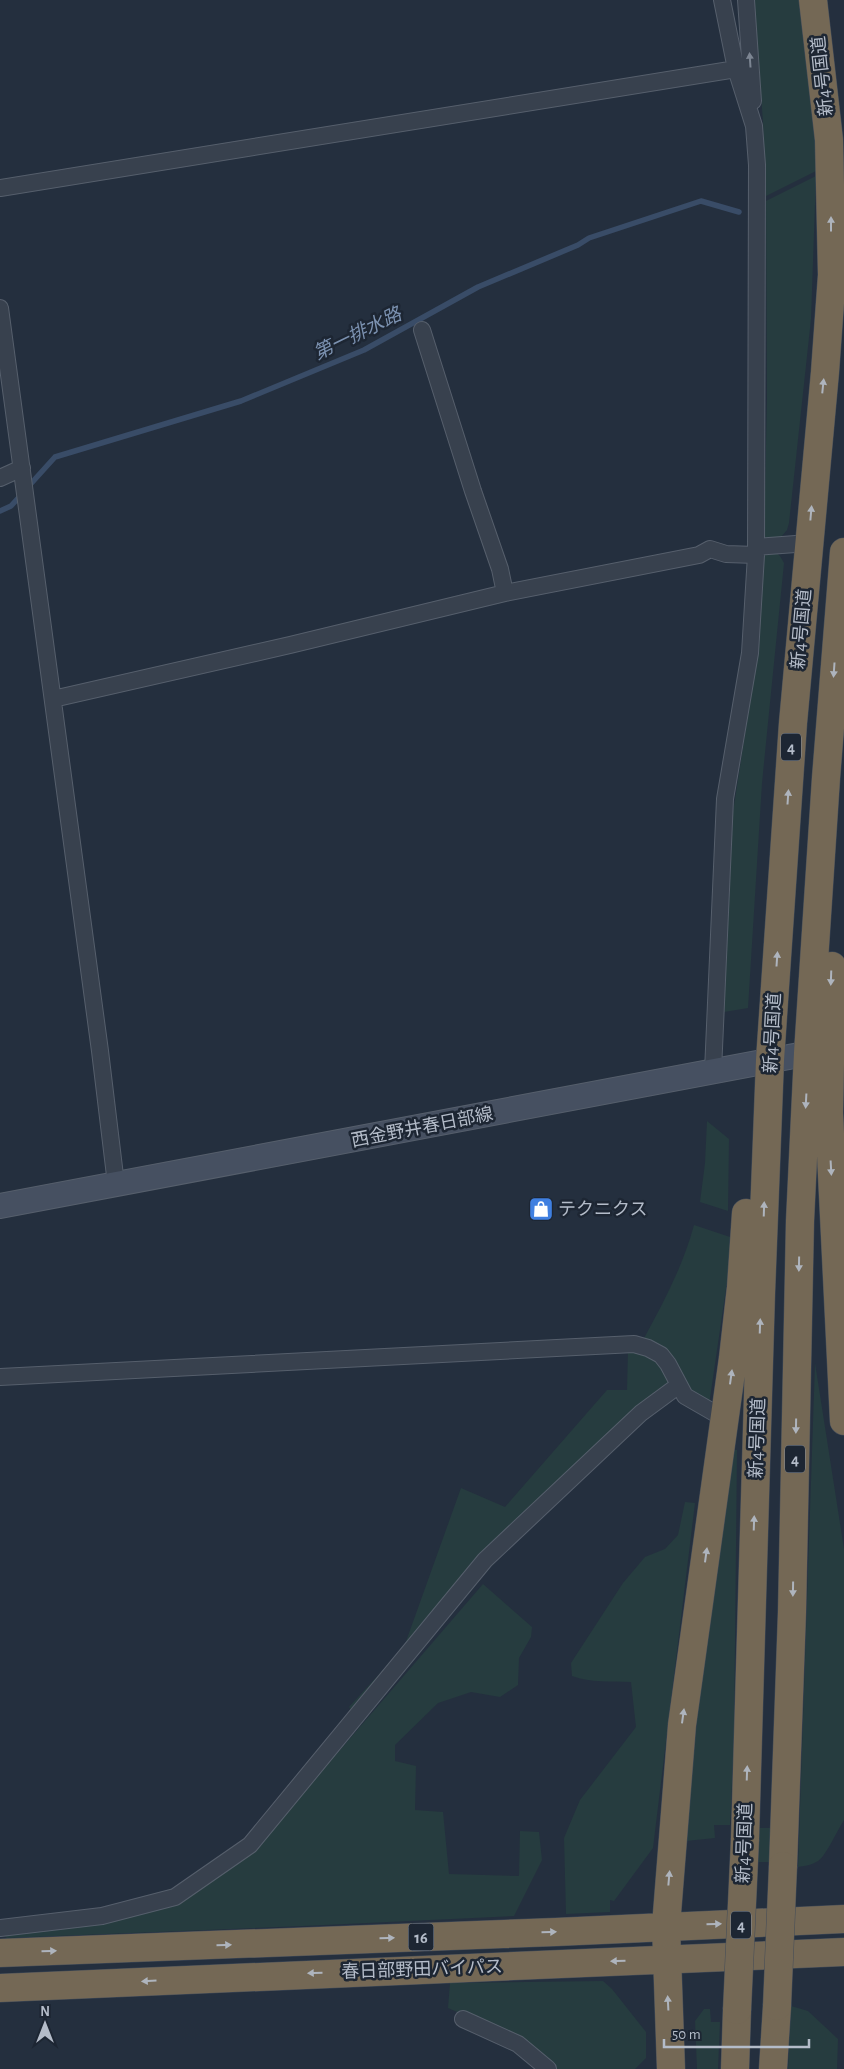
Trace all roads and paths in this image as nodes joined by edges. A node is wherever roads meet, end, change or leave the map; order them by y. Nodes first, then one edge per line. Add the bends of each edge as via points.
1 (722, 0) edge
2 (746, 0) edge
3 (813, 0) edge
4 (736, 68) junction
5 (754, 126) junction
6 (0, 188) edge
7 (0, 308) edge
8 (422, 330) dead end
9 (22, 468) junction
10 (0, 478) edge
11 (808, 543) junction
12 (756, 551) junction
13 (844, 563) edge
14 (506, 593) junction
15 (53, 699) junction
16 (844, 737) edge
17 (828, 1050) edge
18 (770, 1060) junction
19 (713, 1071) junction
20 (116, 1184) junction
21 (0, 1206) edge
22 (0, 1377) edge
23 (679, 1385) junction
24 (725, 1419) junction
25 (844, 1421) edge
26 (844, 1919) edge
27 (666, 1926) junction
28 (0, 1928) edge
29 (844, 1952) edge
30 (0, 1953) edge
31 (666, 1959) junction
32 (0, 1988) edge
33 (463, 2019) dead end
34 (548, 2069) edge
35 (671, 2069) edge
36 (735, 2069) edge
37 (774, 2069) edge

1 - 4 street
5 -> 2 street
11 -> 3 highway, 新4号国道 / 4 via 832,275 829,140
4 - 5 street
4 - 6 street
5 - 12 street via 757,165
7 - 9 street
8 - 14 street
9 - 10 street
9 - 15 street
11 - 12 street
18 -> 11 highway, 新4号国道 / 4
12 - 14 street via 726,554 710,549 699,555
12 - 19 street via 750,653 725,799
13 -> 17 highway, 新4号国道 / 4 via 826,778
14 - 15 street
15 - 20 street
16 -> 17 highway
17 - 18 main road, 西金野井春日部線
17 -> 25 highway
17 -> 37 highway, 新4号国道 / 4, bridge via 800,1222 792,1612
18 - 19 main road, 西金野井春日部線
24 -> 18 highway, 4 via 741,1287 750,1128
36 -> 18 highway, 新4号国道 / 4, bridge
19 - 20 main road, 西金野井春日部線
20 - 21 main road, 西金野井春日部線
22 - 23 street via 634,1344 661,1355
23 - 24 street via 685,1396
23 - 28 street via 641,1413 485,1560 250,1846 175,1897 102,1916
27 -> 24 highway, 4 via 682,1725
27 -> 26 highway, 春日部野田バイパス / 16
30 -> 27 highway, 春日部野田バイパス / 16
27 - 31 highway
29 - 31 highway, 春日部野田バイパス / 16
31 -> 32 highway, 春日部野田バイパス / 16
35 -> 31 highway
33 - 34 street via 518,2044

